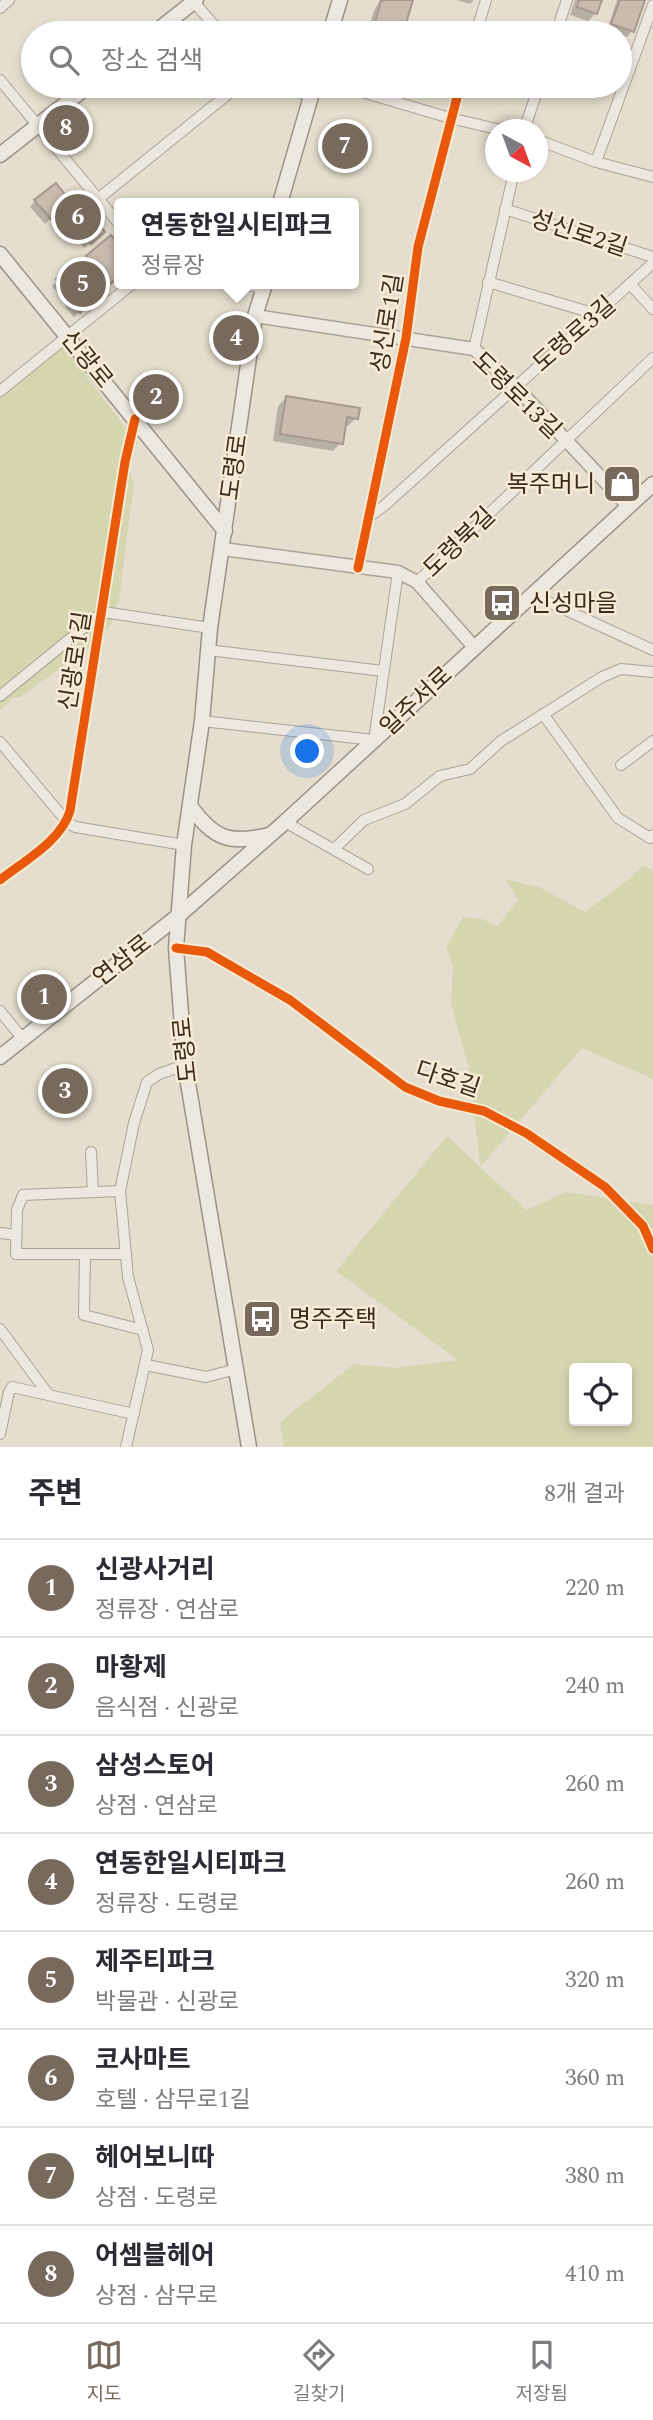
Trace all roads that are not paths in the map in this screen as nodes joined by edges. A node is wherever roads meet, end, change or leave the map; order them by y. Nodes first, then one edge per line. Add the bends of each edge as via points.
1 (9, 0) edge
2 (340, 0) edge
3 (486, 0) edge
4 (567, 0) edge
5 (194, 1) edge
6 (653, 5) edge
7 (0, 8) edge
8 (169, 21) edge
9 (211, 21) edge
10 (334, 21) edge
11 (480, 21) edge
12 (560, 21) edge
13 (632, 63) edge
14 (0, 80) edge
15 (73, 98) edge
16 (223, 98) edge
17 (310, 98) edge
18 (382, 98) edge
19 (456, 98) edge
20 (535, 98) edge
21 (619, 98) edge
22 (450, 118) junction
23 (528, 119) edge
24 (485, 126) edge
25 (36, 127) junction
26 (548, 144) edge
27 (0, 155) edge
28 (596, 162) junction
29 (653, 177) edge
30 (512, 182) edge
31 (281, 198) edge
32 (99, 199) junction
33 (505, 209) junction
34 (114, 218) edge
35 (0, 254) edge
36 (653, 257) edge
37 (653, 263) edge
38 (488, 282) junction
39 (630, 284) junction
40 (126, 289) edge
41 (263, 289) edge
42 (653, 310) edge
43 (596, 314) junction
44 (255, 316) junction
45 (68, 336) junction
46 (406, 338) junction
47 (474, 349) junction
48 (653, 358) edge
49 (515, 386) junction
50 (0, 391) edge
51 (135, 419) junction
52 (565, 441) junction
53 (653, 484) edge
54 (628, 506) junction
55 (369, 517) junction
56 (225, 531) junction
57 (223, 549) junction
58 (358, 568) junction
59 (398, 572) junction
60 (417, 582) junction
61 (533, 594) junction
62 (103, 612) junction
63 (210, 628) junction
64 (474, 648) junction
65 (208, 650) junction
66 (653, 650) edge
67 (383, 671) junction
68 (653, 672) edge
69 (0, 696) edge
70 (543, 714) junction
71 (202, 720) junction
72 (374, 740) junction
73 (653, 741) edge
74 (0, 742) edge
75 (621, 765) dead end
76 (190, 806) junction
77 (67, 822) junction
78 (285, 822) junction
79 (271, 835) junction
80 (653, 835) edge
81 (184, 845) junction
82 (334, 849) junction
83 (368, 869) dead end
84 (0, 879) edge
85 (178, 916) junction
86 (176, 948) junction
87 (0, 1012) edge
88 (23, 1039) junction
89 (0, 1057) edge
90 (185, 1065) junction
91 (91, 1152) dead end
92 (120, 1191) junction
93 (93, 1192) junction
94 (0, 1233) edge
95 (16, 1235) junction
96 (653, 1249) edge
97 (85, 1254) junction
98 (126, 1254) junction
99 (0, 1329) edge
100 (143, 1330) junction
101 (146, 1365) junction
102 (236, 1369) junction
103 (48, 1394) junction
104 (134, 1414) junction
105 (0, 1434) edge
106 (129, 1446) edge
107 (249, 1447) edge

1 - 7 street
2 - 10 main road
3 - 11 street
4 - 12 street
5 - 8 main road
5 - 9 street
6 - 13 street
14 - 25 street
15 - 25 main road
16 - 32 street
17 - 31 main road
18 - 22 street
19 - 22 street, 성신로1길
20 - 23 street
21 - 28 street
22 - 24 street
22 - 46 street, 성신로1길 via 418,247
25 - 27 main road
25 - 32 street
26 - 28 street
28 - 29 street
30 - 33 street, 성신로2길
32 - 34 street
33 - 36 street, 성신로2길
33 - 38 street, 성신로2길
35 - 45 main road, 신광로
37 - 39 street, 도령로3길
38 - 43 street
38 - 47 street, 성신로2길
39 - 42 street
39 - 43 street, 도령로3길
40 - 45 street
41 - 44 main road, 도령로
43 - 49 street, 도령로3길
44 - 46 street, 도령로13길
44 - 56 main road, 도령로
45 - 50 street
45 - 51 main road, 신광로
46 - 47 street, 도령로13길
46 - 55 street, 성신로1길
47 - 49 street, 도령로13길
48 - 52 street, 도령북길
49 - 52 street, 도령로13길
49 - 55 street, 도령로3길
51 - 56 main road, 신광로
51 - 62 street, 신광로1길
52 - 54 street, 도령로13길
52 - 60 street, 도령북길
53 - 54 main road, 일주서로
54 - 61 main road, 일주서로
55 - 58 street, 성신로1길
56 - 57 main road, 도령로
57 - 58 street
57 - 63 main road, 도령로
58 - 59 street
59 - 60 street
59 - 67 street
60 - 64 street
61 - 64 main road, 일주서로
61 - 66 street
62 - 63 street
62 - 69 street
62 - 77 street, 신광로1길
63 - 65 main road, 도령로
64 - 72 main road, 일주서로
65 - 67 street
65 - 71 main road, 도령로
67 - 72 street
68 - 70 street via 621,669
70 - 80 street via 618,818 650,838
70 - 82 street via 501,741 470,769 440,776 405,804 364,820
71 - 72 street
71 - 76 main road, 도령로
72 - 78 main road, 일주서로
73 - 75 street
74 - 77 street
76 - 79 main road via 209,829 225,838 249,840
76 - 81 main road, 도령로
77 - 81 street
77 - 84 street
78 - 79 main road, 일주서로
78 - 82 street
79 - 85 main road, 일주서로
81 - 85 main road, 도령로
82 - 83 street
85 - 86 main road, 도령로
85 - 88 main road, 연삼로
86 - 90 main road, 도령로
86 - 96 street, 다호길 via 206,952 290,999 405,1087 439,1101 484,1111 526,1133 605,1187 643,1226
87 - 88 street
88 - 89 main road, 연삼로
90 - 92 street via 147,1082
90 - 102 main road, 도령로
91 - 93 street
92 - 93 street
92 - 98 street
93 - 95 street via 23,1195
94 - 95 street
95 - 97 street via 16,1255
97 - 98 street
97 - 100 street via 84,1315
98 - 100 street
99 - 103 street
100 - 101 street
101 - 102 street via 206,1377
101 - 104 street
102 - 107 main road, 도령로
103 - 104 street
103 - 105 street via 12,1387
104 - 106 street

